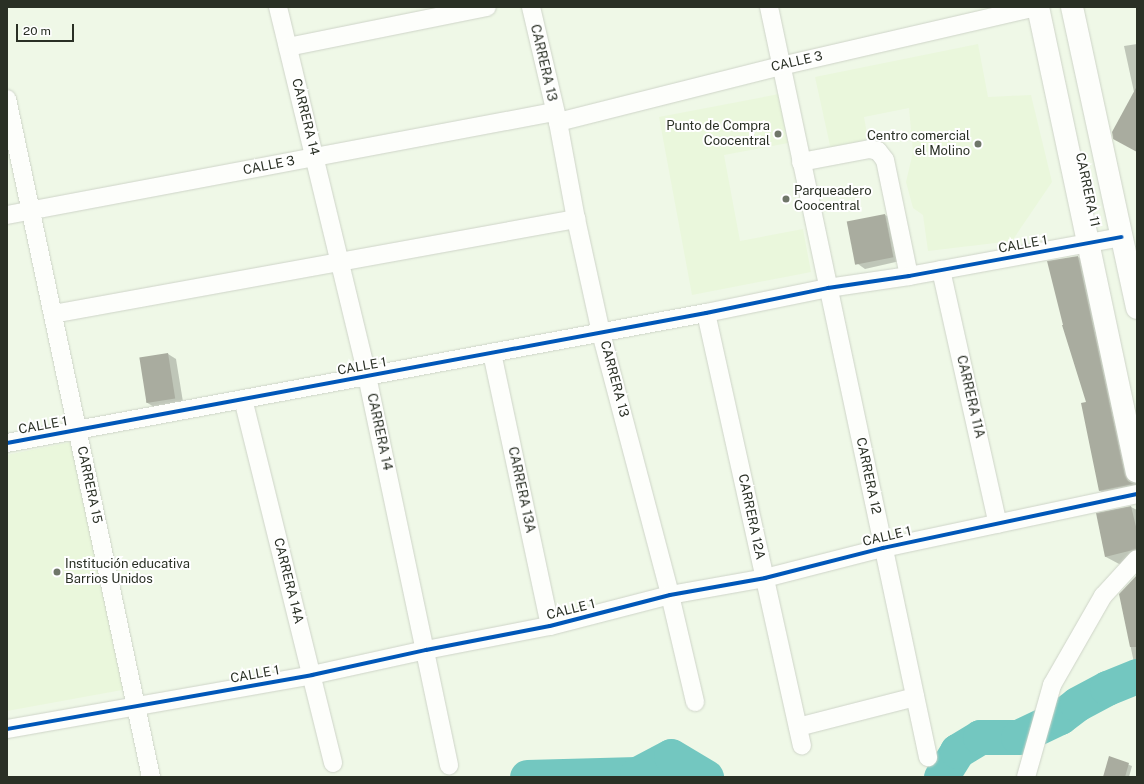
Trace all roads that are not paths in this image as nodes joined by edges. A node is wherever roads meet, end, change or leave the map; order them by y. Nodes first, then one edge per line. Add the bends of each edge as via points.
1 (278, 7) edge
2 (487, 7) edge
3 (531, 7) edge
4 (769, 7) edge
5 (1037, 7) edge
6 (1072, 7) edge
7 (288, 47) junction
8 (781, 66) junction
9 (7, 99) edge
10 (556, 117) junction
11 (315, 157) junction
12 (801, 162) junction
13 (31, 210) junction
14 (7, 215) edge
15 (576, 219) junction
16 (1121, 237) junction
17 (1088, 243) junction
18 (340, 263) junction
19 (941, 270) junction
20 (909, 276) junction
21 (828, 288) junction
22 (1137, 308) edge
23 (53, 314) junction
24 (706, 314) junction
25 (602, 333) junction
26 (492, 353) junction
27 (367, 376) junction
28 (243, 399) junction
29 (77, 430) junction
30 (7, 443) edge
31 (1137, 472) edge
32 (1137, 494) edge
33 (998, 524) junction
34 (883, 548) junction
35 (1137, 559) edge
36 (765, 578) junction
37 (670, 595) junction
38 (550, 626) junction
39 (426, 650) junction
40 (312, 675) junction
41 (915, 697) junction
42 (695, 702) dead end
43 (136, 707) junction
44 (798, 727) junction
45 (7, 729) edge
46 (802, 745) dead end
47 (928, 757) dead end
48 (333, 763) dead end
49 (449, 766) dead end
50 (151, 777) edge
51 (1026, 777) edge

1 - 7 street, CARRERA 14
2 - 7 street
3 - 10 street, CARRERA 13
4 - 8 street, CARRERA 12
5 - 8 street, CALLE 3
5 - 17 main road, CARRERA 11
6 - 16 main road, CARRERA 11
7 - 11 street, CARRERA 14
8 - 10 street, CALLE 3
8 - 12 street, CARRERA 12
9 - 13 street, CARRERA 15
10 - 11 street, CALLE 3
10 - 15 street, CARRERA 13
11 - 13 street, CALLE 3
11 - 18 street, CARRERA 14
12 - 20 street via 870,149 878,150 885,160
12 - 21 street, CARRERA 12
13 - 14 street, CALLE 3
13 - 23 street, CARRERA 15
15 - 18 street
15 - 25 street, CARRERA 13
16 - 17 street, CALLE 1
16 - 22 main road, CARRERA 11
17 - 19 street, CALLE 1
17 - 31 main road, CARRERA 11
18 - 23 street
18 - 27 street, CARRERA 14
19 - 20 street, CALLE 1
19 - 33 street, CARRERA 11A
20 - 21 street, CALLE 1
21 - 24 street, CALLE 1
21 - 34 street, CARRERA 12
23 - 29 street, CARRERA 15
24 - 25 street, CALLE 1
24 - 36 street, CARRERA 12A
25 - 26 street, CALLE 1
25 - 37 street, CARRERA 13
26 - 27 street, CALLE 1
26 - 38 street, CARRERA 13A
27 - 28 street, CALLE 1
27 - 39 street, CARRERA 14
28 - 29 street, CALLE 1
28 - 40 street, CARRERA 14A
29 - 30 street, CALLE 1
29 - 43 street, CARRERA 15
32 - 33 street, CALLE 1
33 - 34 street, CALLE 1
34 - 36 street, CALLE 1
34 - 41 street, CARRERA 12
35 - 51 street via 1103,596 1052,686
36 - 37 street, CALLE 1
36 - 44 street, CARRERA 12A
37 - 38 street, CALLE 1
37 - 42 street, CARRERA 13
38 - 39 street, CALLE 1
39 - 40 street, CALLE 1
39 - 49 street, CARRERA 14
40 - 43 street, CALLE 1
40 - 48 street, CARRERA 14A
41 - 44 street
41 - 47 street, CARRERA 12
43 - 45 street, CALLE 1
43 - 50 street, CARRERA 15
44 - 46 street, CARRERA 12A

